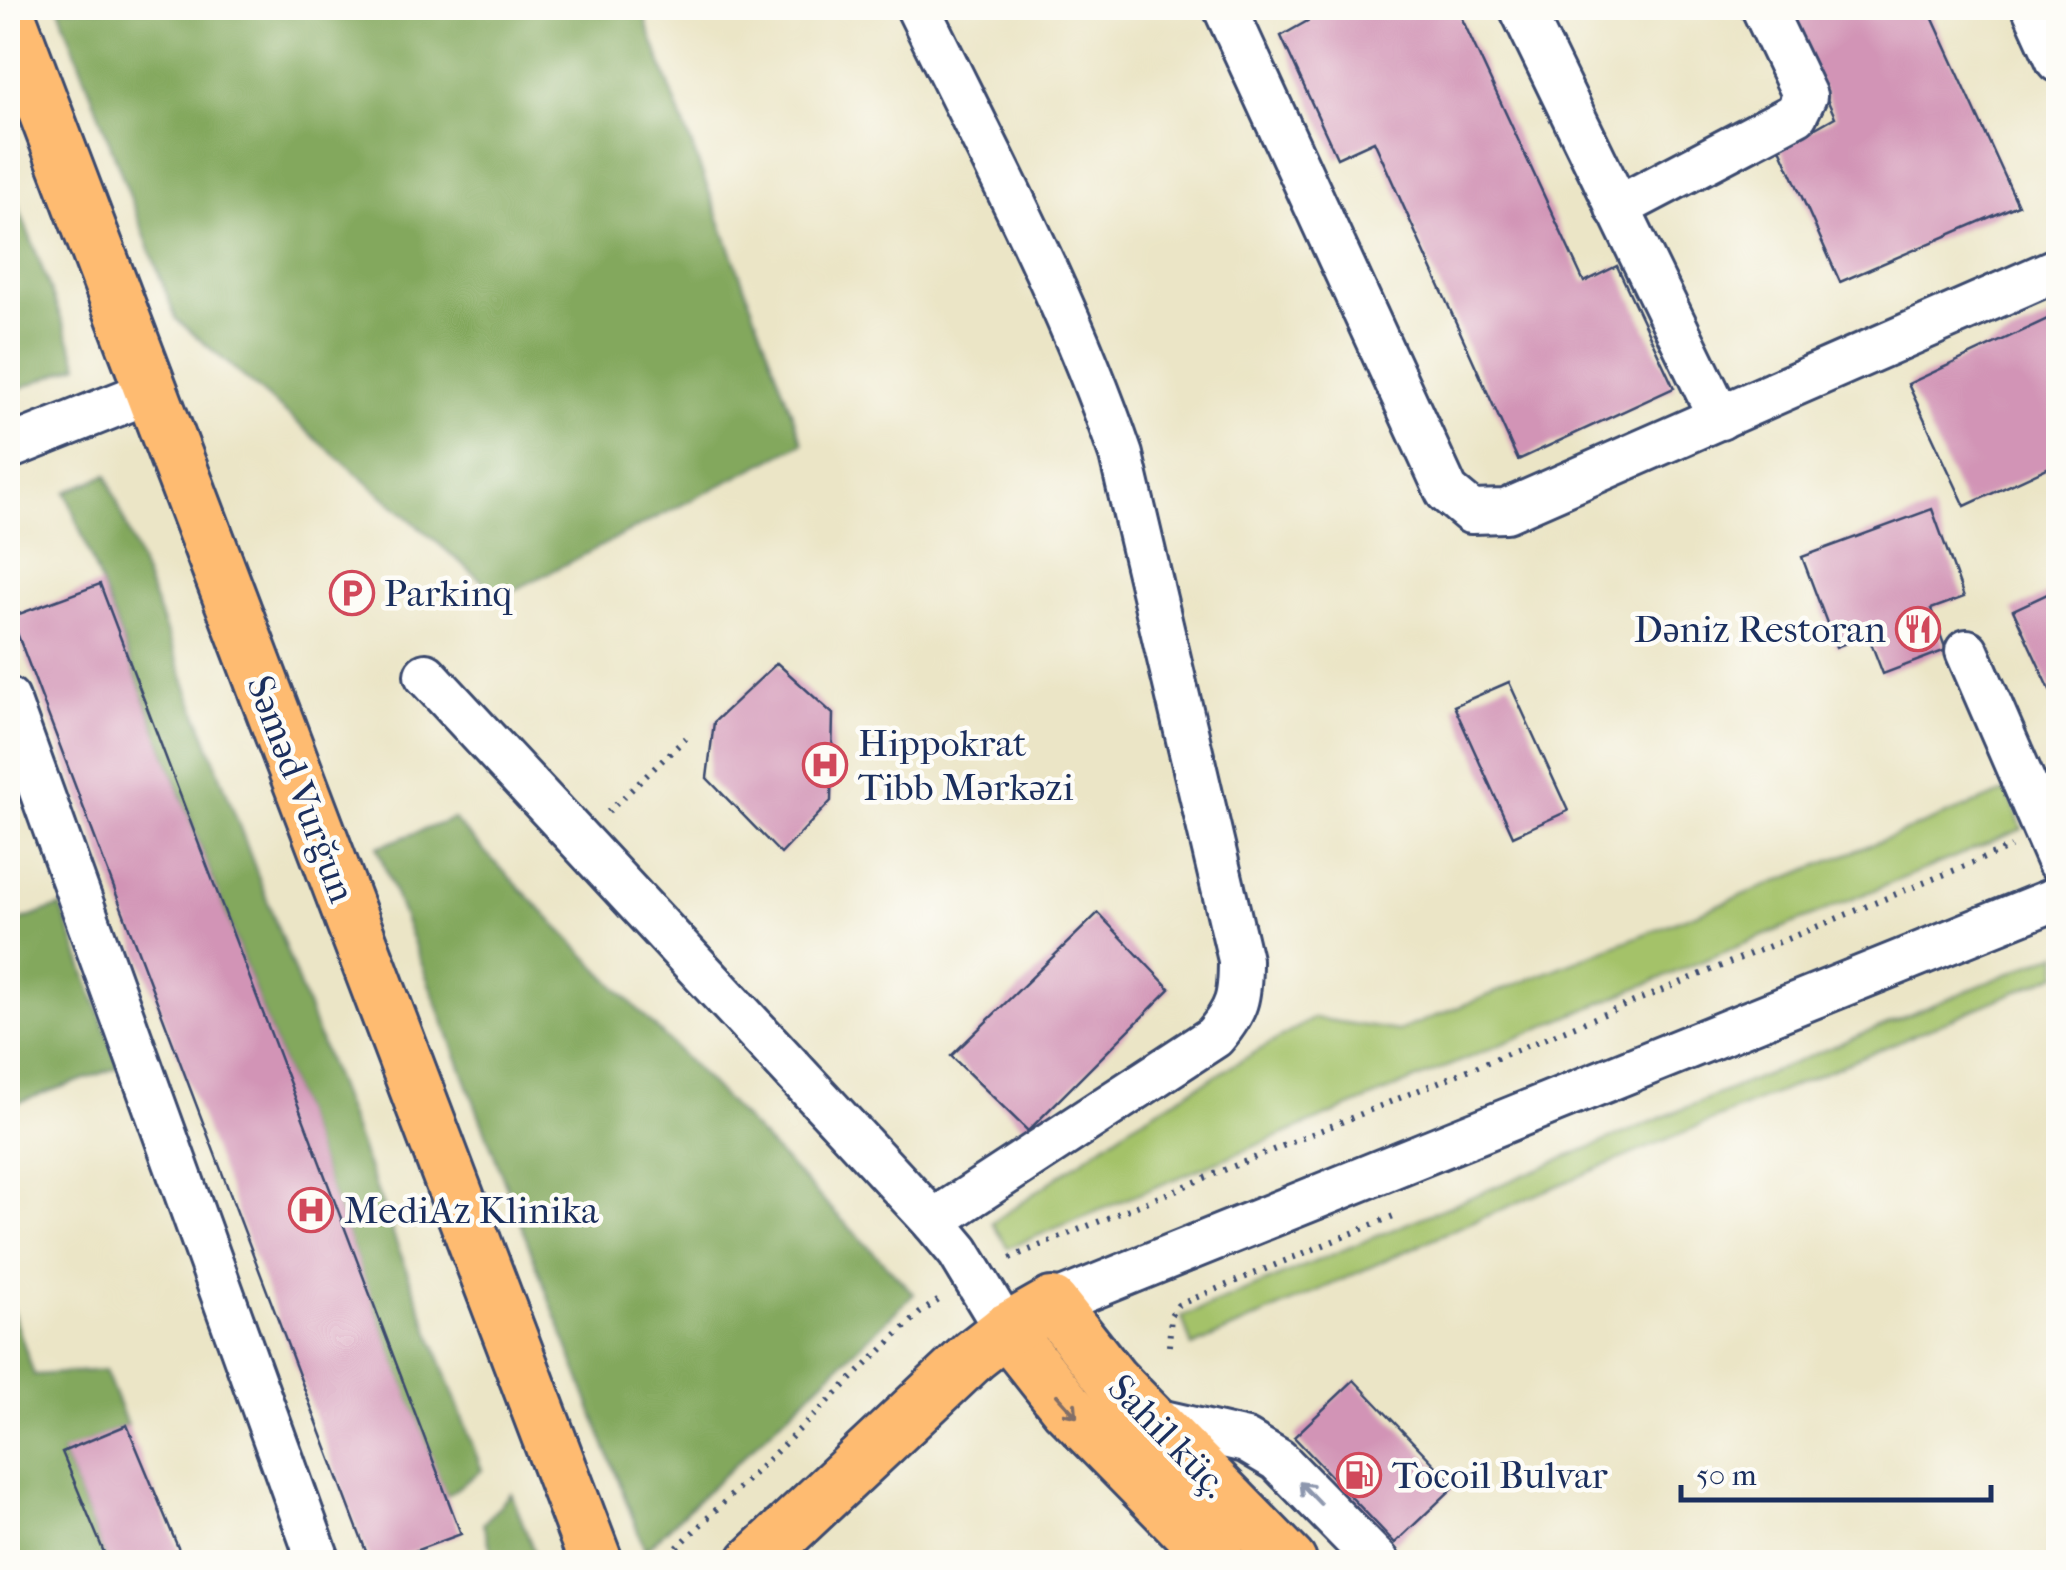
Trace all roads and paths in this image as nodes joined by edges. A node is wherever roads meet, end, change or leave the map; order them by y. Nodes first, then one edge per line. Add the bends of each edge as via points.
1 (918, 8) edge
2 (1225, 8) edge
3 (1521, 8) edge
4 (1763, 8) edge
5 (2034, 8) edge
6 (8, 14) edge
7 (2058, 61) edge
8 (1616, 208) junction
9 (2058, 269) edge
10 (150, 392) junction
11 (1720, 418) junction
12 (8, 448) edge
13 (1967, 651) dead end
14 (426, 675) dead end
15 (8, 698) edge
16 (686, 738) dead end
17 (578, 840) junction
18 (2058, 861) edge
19 (2058, 898) edge
20 (934, 1222) junction
21 (1052, 1304) junction
22 (1006, 1330) junction
23 (1150, 1419) junction
24 (319, 1562) edge
25 (596, 1562) edge
26 (754, 1562) edge
27 (1219, 1562) edge
28 (1290, 1562) edge
29 (1378, 1562) edge

1 - 20 street via 1094,374 1121,454 1240,960 1233,1015 1214,1037
2 - 11 street via 1447,492 1472,512 1506,511
3 - 8 street
4 - 8 street via 1805,96 1796,114
5 - 7 street
6 - 10 main road, Səməd Vurğun
8 - 11 street
9 - 11 street
10 - 12 street
10 - 25 main road, Səməd Vurğun
13 - 18 street
14 - 17 street
15 - 24 street
16 - 17 path
17 - 20 street
19 - 21 street
20 - 22 street
21 - 22 main road
21 - 23 main road, Sahil küç.
22 - 26 main road
22 -> 27 main road, Sahil küç. via 1068,1407
23 - 28 main road, Sahil küç.
29 -> 23 street via 1278,1460 1246,1440

